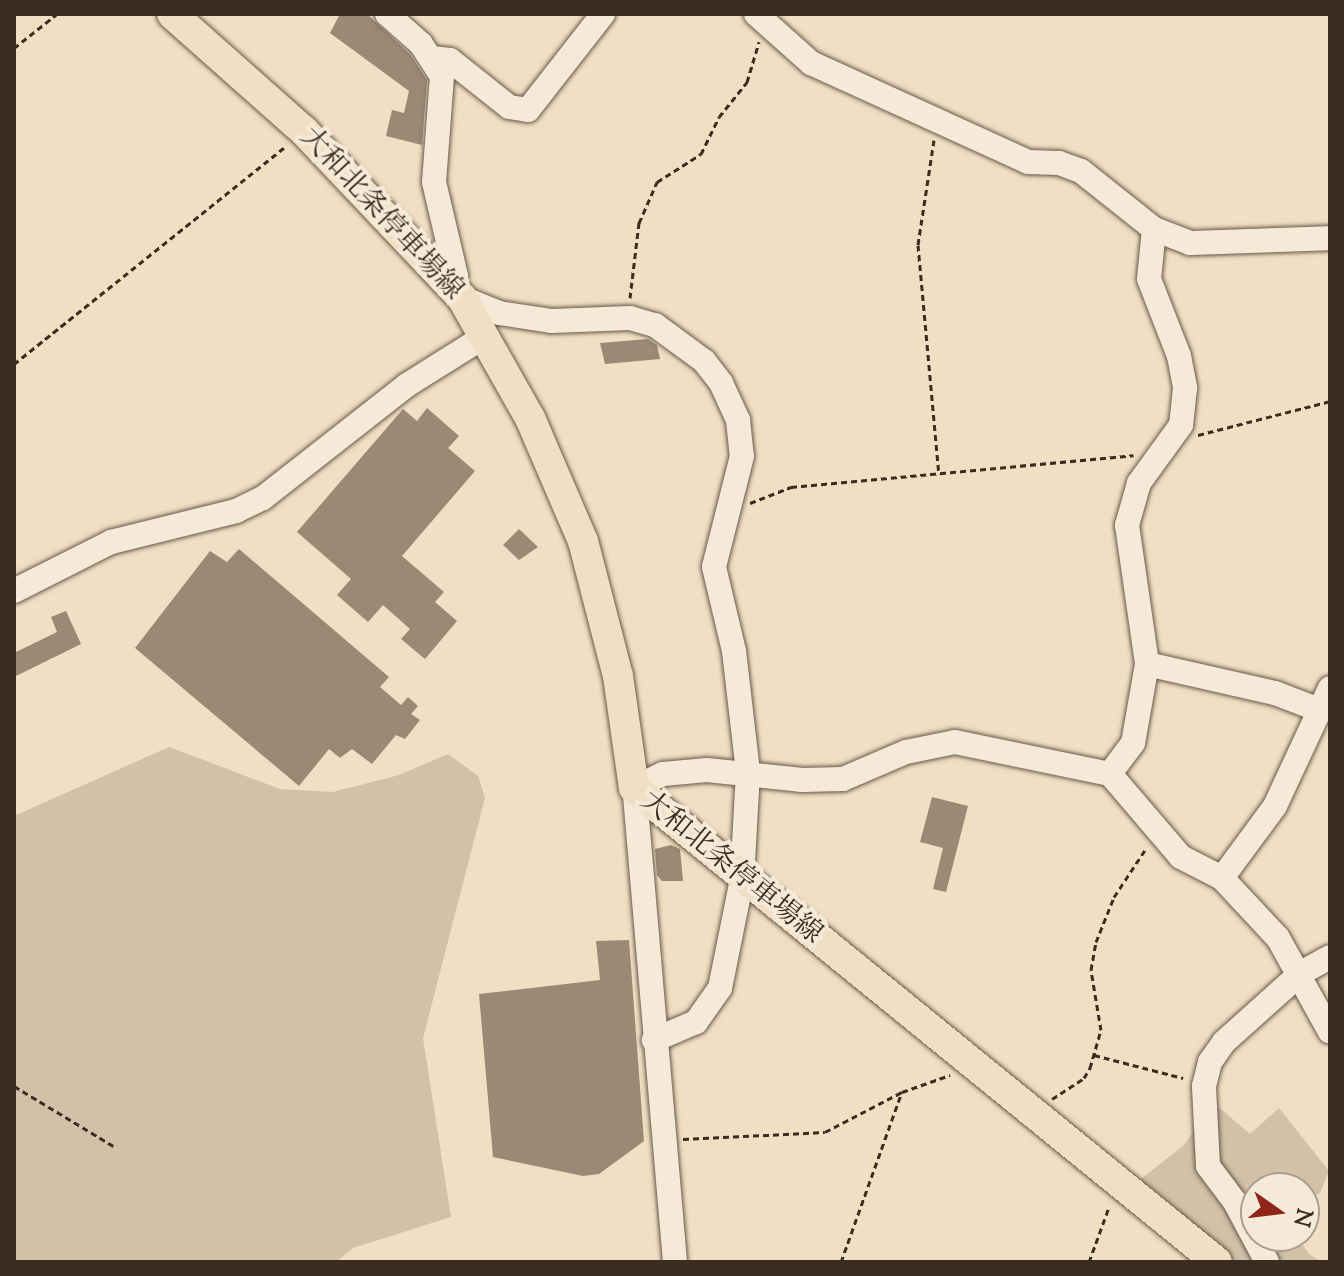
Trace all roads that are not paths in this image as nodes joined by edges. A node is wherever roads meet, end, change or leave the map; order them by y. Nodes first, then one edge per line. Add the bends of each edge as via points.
1 (172, 14) edge
2 (387, 14) edge
3 (603, 14) edge
4 (760, 19) edge
5 (431, 58) junction
6 (1154, 229) junction
7 (1330, 238) edge
8 (456, 289) junction
9 (485, 336) junction
10 (14, 591) edge
11 (1147, 664) junction
12 (1324, 712) edge
13 (748, 772) junction
14 (1110, 774) junction
15 (634, 788) junction
16 (1222, 878) junction
17 (742, 879) junction
18 (1330, 957) edge
19 (1301, 973) junction
20 (1330, 1032) edge
21 (654, 1040) junction
22 (675, 1262) edge
23 (1217, 1262) edge
24 (1267, 1262) edge

1 - 8 main road, 大和北条停車場線 via 304,131
2 - 5 street
3 - 5 street via 528,110 509,107 450,60
4 - 6 street via 811,63 1028,162 1059,163 1081,171
5 - 8 street via 445,88 434,182
6 - 7 street via 1190,243
6 - 11 street via 1149,279 1179,356 1185,388 1181,425 1139,483 1127,525
8 - 9 main road, 大和北条停車場線
8 - 13 street via 499,313 552,321 630,318 678,338 721,383 738,420 741,447 714,577 734,651
9 - 10 street via 407,385 263,498 236,511 111,542
9 - 15 main road, 大和北条停車場線 via 530,418 583,541 618,676
11 - 12 street via 1275,693
11 - 14 street via 1133,743
12 - 16 street via 1257,837
13 - 14 street via 802,780 843,779 906,752 955,742
13 - 15 street via 663,774
13 - 17 street
14 - 16 street via 1181,857
15 - 17 main road, 大和北条停車場線
15 - 21 street
16 - 19 street via 1278,938
17 - 21 street via 720,988 696,1022
17 - 23 main road, 大和北条停車場線
18 - 19 street
19 - 20 street
19 - 24 street via 1224,1042 1206,1077 1208,1166 1235,1202
21 - 22 street

